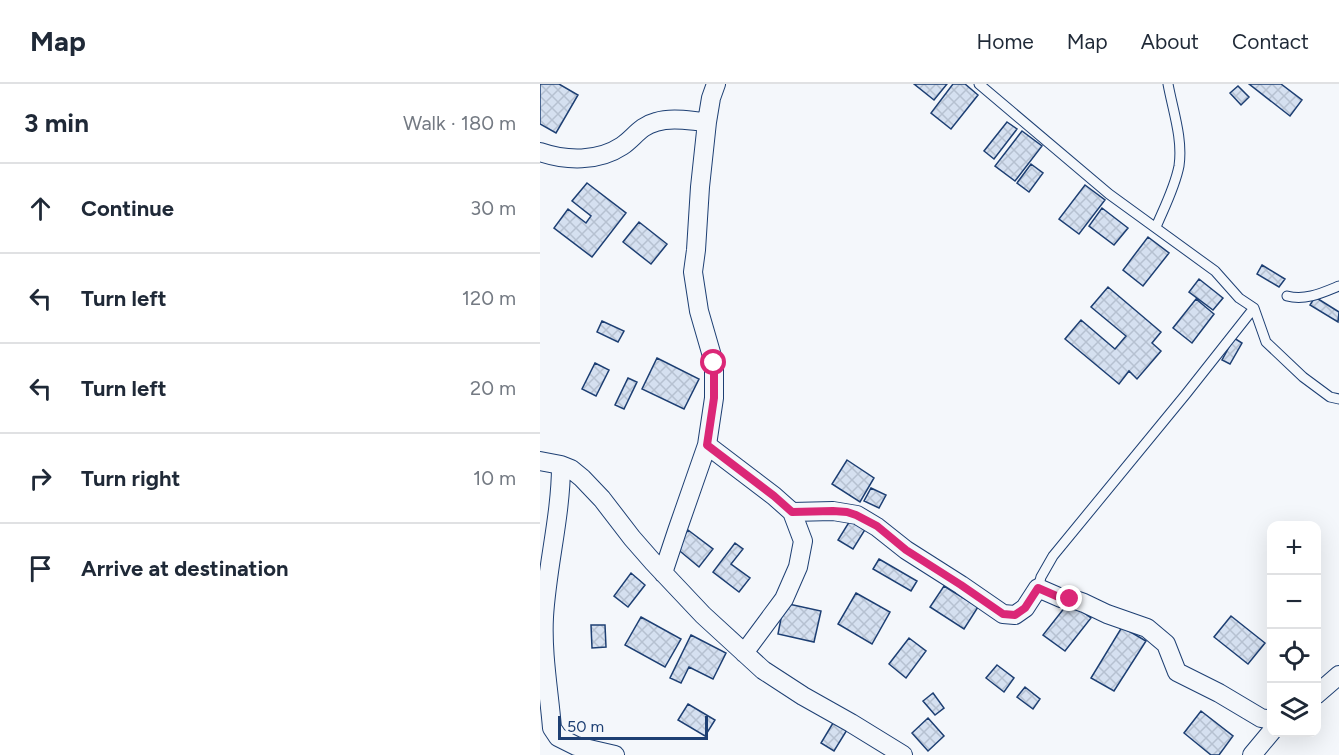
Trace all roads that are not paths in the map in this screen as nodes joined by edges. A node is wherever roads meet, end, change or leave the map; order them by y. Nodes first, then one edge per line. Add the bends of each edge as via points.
1 (716, 84) edge
2 (979, 84) edge
3 (1168, 84) edge
4 (707, 122) junction
5 (540, 152) edge
6 (1156, 227) junction
7 (1339, 286) edge
8 (1287, 296) dead end
9 (1254, 308) junction
10 (1339, 399) edge
11 (707, 445) junction
12 (540, 461) edge
13 (561, 465) junction
14 (792, 512) junction
15 (663, 573) junction
16 (1038, 588) junction
17 (744, 652) junction
18 (542, 655) edge
19 (1339, 675) edge
20 (1321, 691) edge
21 (1267, 719) edge
22 (1267, 737) edge
23 (615, 755) edge
24 (903, 755) edge
25 (1252, 755) edge

1 - 4 street
2 - 6 lane via 1109,194
3 - 6 lane via 1180,144 1179,166
4 - 5 street via 654,122 598,157 577,159
4 - 11 street via 693,272 714,363
6 - 9 lane
7 - 8 lane via 1305,298
9 - 10 lane via 1266,342 1303,377 1329,397
9 - 16 lane via 1053,556
11 - 14 street
11 - 15 street
12 - 13 street
13 - 15 street via 582,478 602,499
13 - 18 street
14 - 16 street via 856,515 1003,614 1015,615 1025,608
14 - 17 street via 803,541 798,567 784,600
15 - 17 street
16 - 21 street via 1147,628 1166,644 1177,672
17 - 24 street via 763,670 803,696
18 - 23 street via 552,728 558,737 576,746
19 - 20 street
22 - 25 street

